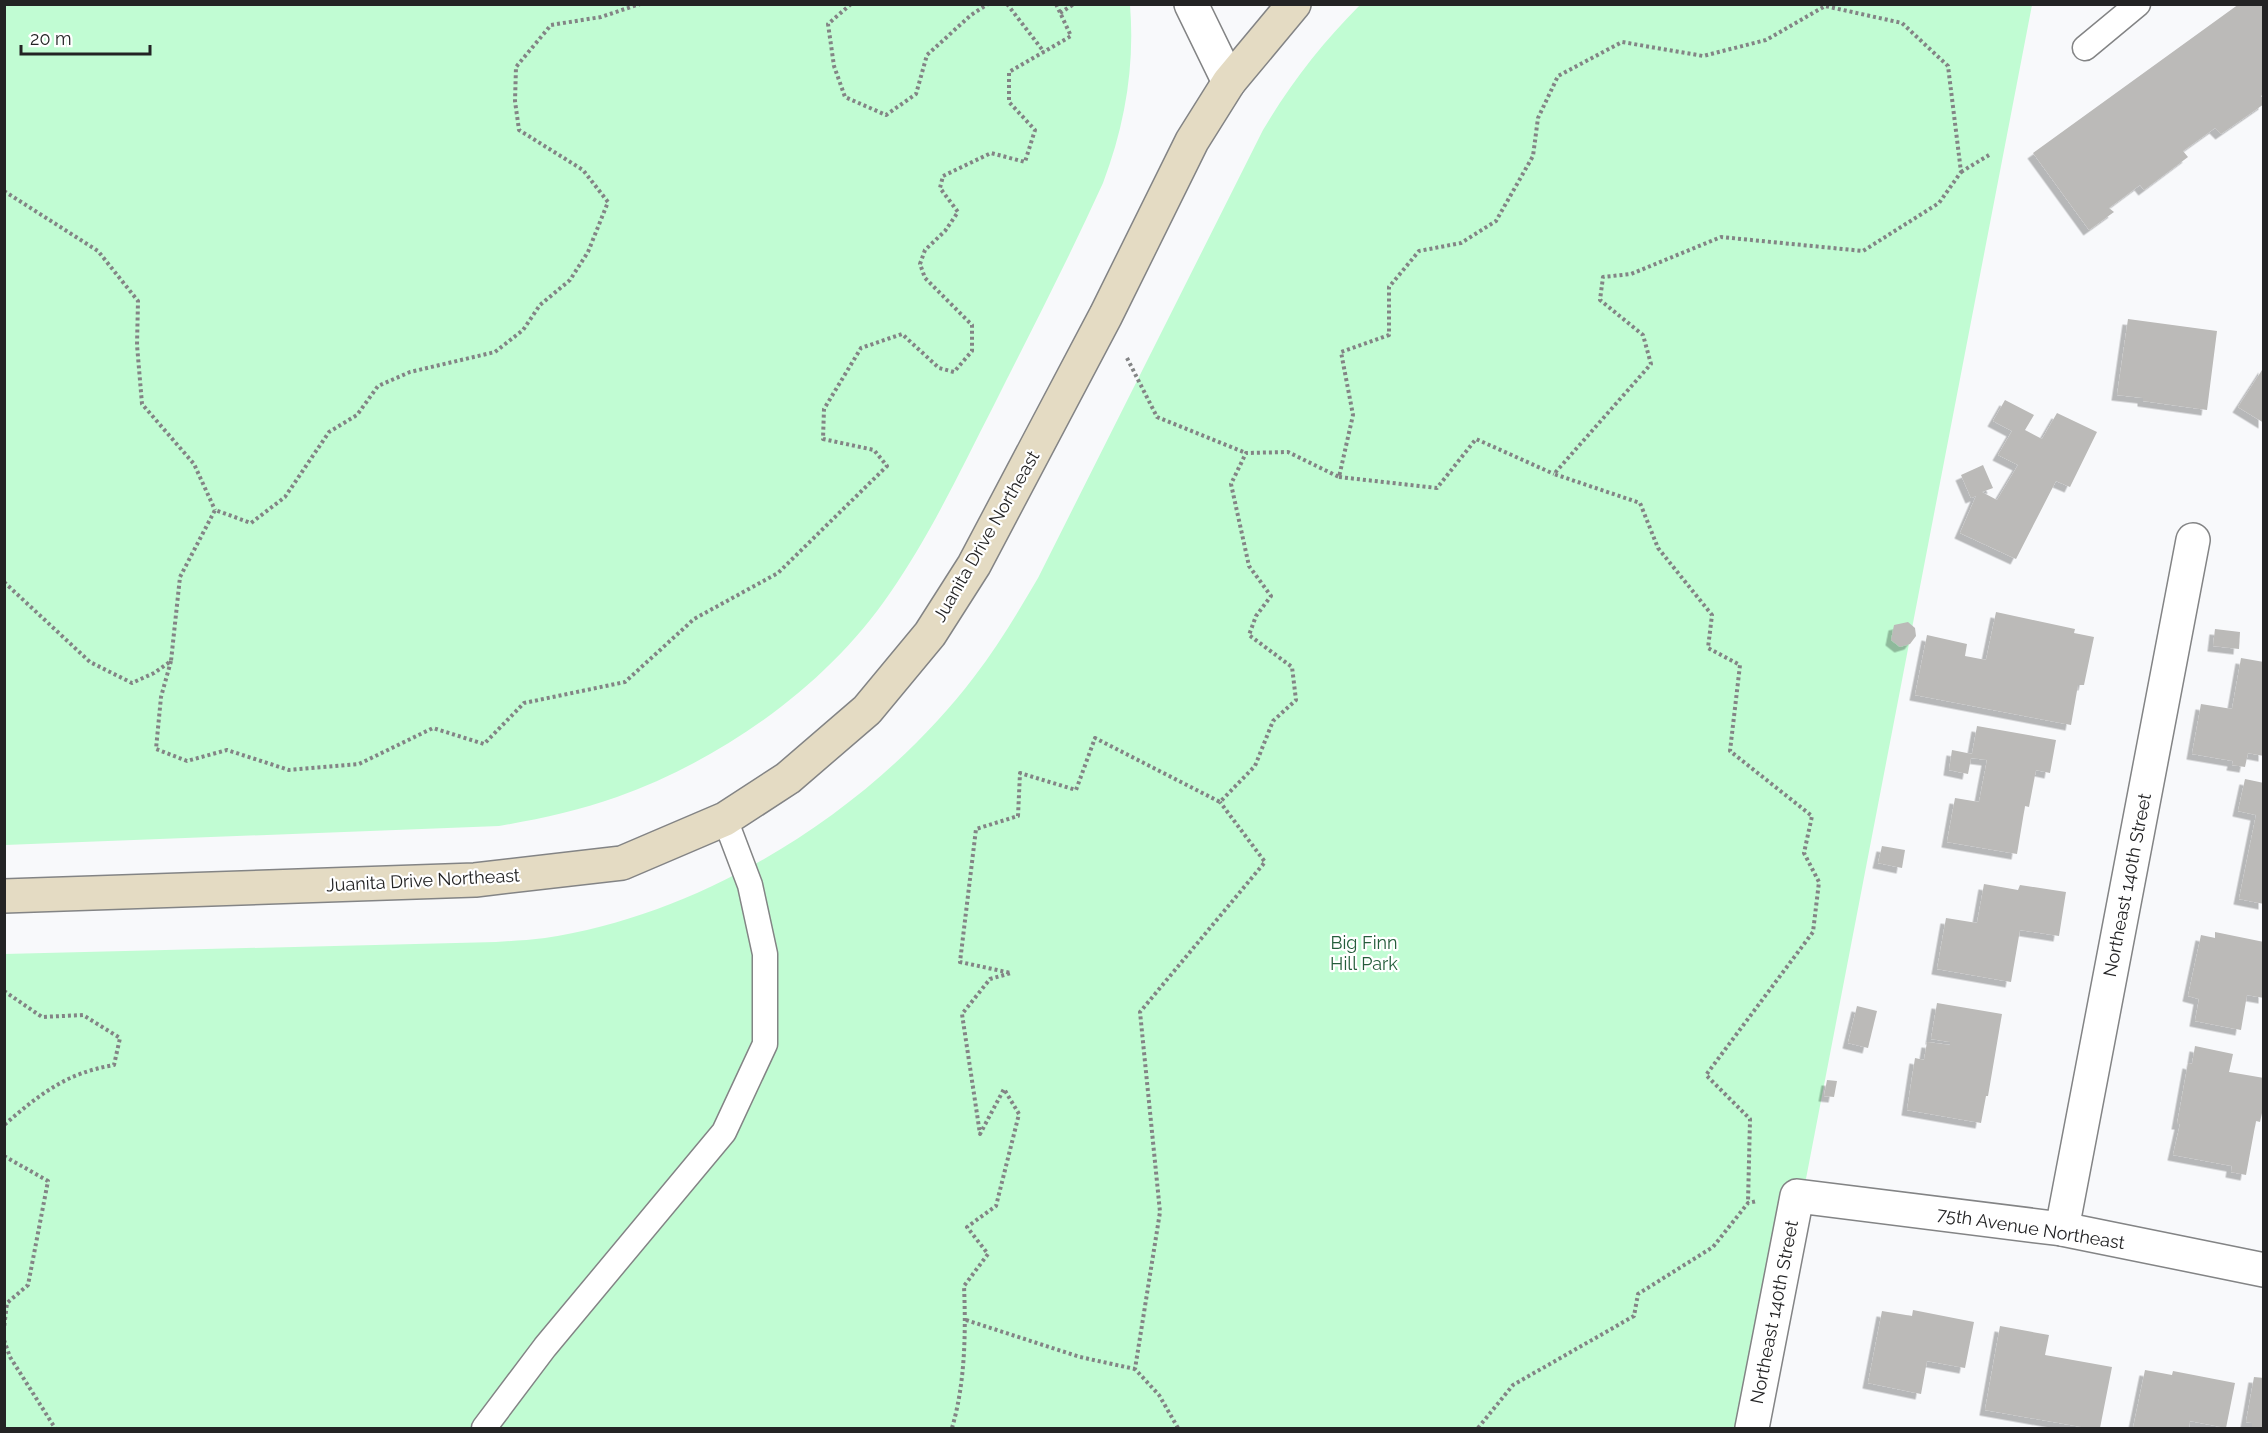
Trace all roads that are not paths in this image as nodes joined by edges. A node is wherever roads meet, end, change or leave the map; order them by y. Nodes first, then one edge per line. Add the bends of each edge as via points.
1 (1191, 4) edge
2 (1294, 4) edge
3 (2138, 4) edge
4 (2085, 48) dead end
5 (1229, 82) junction
6 (2193, 540) dead end
7 (725, 819) junction
8 (4, 896) edge
9 (1797, 1196) joint
10 (2061, 1229) junction
11 (2264, 1270) edge
12 (484, 1428) edge
13 (1752, 1428) edge

1 - 5 street
2 - 5 main road, Juanita Drive Northeast
3 - 4 lane
5 - 7 main road, Juanita Drive Northeast via 1192,141 1106,315 974,565 930,634 867,710 788,778
6 - 10 street, Northeast 140th Street
7 - 8 main road, Juanita Drive Northeast via 622,862 475,880
7 - 12 lane via 750,885 765,954 765,1044 724,1132 545,1347
9 - 10 street, 75th Avenue Northeast
9 - 13 street, Northeast 140th Street
10 - 11 street, 75th Avenue Northeast

